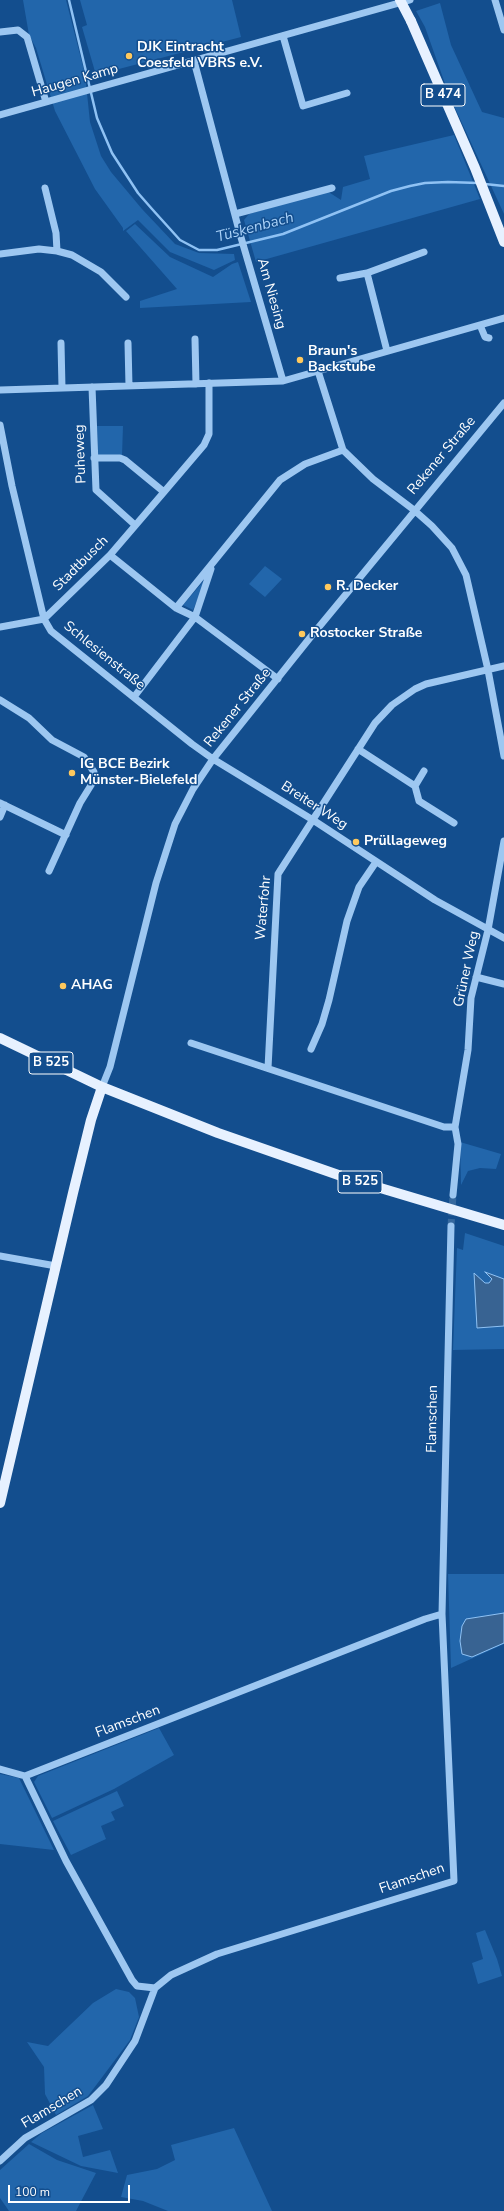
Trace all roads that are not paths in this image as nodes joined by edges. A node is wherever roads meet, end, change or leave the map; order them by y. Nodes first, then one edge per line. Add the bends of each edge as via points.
1 (400, 0) edge
2 (410, 0) edge
3 (496, 0) edge
4 (504, 30) edge
5 (0, 32) edge
6 (283, 36) junction
7 (194, 61) junction
8 (347, 94) dead end
9 (46, 102) junction
10 (0, 115) edge
11 (45, 188) dead end
12 (332, 188) dead end
13 (235, 214) junction
14 (504, 242) edge
15 (57, 251) junction
16 (424, 252) dead end
17 (0, 254) edge
18 (367, 273) junction
19 (340, 278) dead end
20 (126, 297) dead end
21 (504, 318) edge
22 (480, 325) junction
23 (489, 338) dead end
24 (195, 339) dead end
25 (61, 343) dead end
26 (128, 343) dead end
27 (387, 351) junction
28 (318, 372) junction
29 (283, 381) junction
30 (209, 383) junction
31 (196, 384) junction
32 (129, 386) junction
33 (92, 387) junction
34 (62, 388) junction
35 (0, 390) edge
36 (504, 403) edge
37 (0, 425) edge
38 (344, 450) junction
39 (94, 458) junction
40 (164, 492) junction
41 (414, 510) junction
42 (135, 525) junction
43 (110, 555) junction
44 (212, 566) junction
45 (176, 608) junction
46 (195, 617) junction
47 (44, 619) junction
48 (0, 627) edge
49 (504, 666) edge
50 (488, 670) junction
51 (278, 679) junction
52 (134, 697) junction
53 (0, 700) edge
54 (358, 749) junction
55 (504, 756) edge
56 (213, 759) junction
57 (424, 770) dead end
58 (415, 786) junction
59 (3, 804) edge
60 (0, 817) edge
61 (313, 820) junction
62 (454, 823) dead end
63 (66, 835) junction
64 (504, 841) edge
65 (376, 862) junction
66 (49, 871) dead end
67 (488, 930) junction
68 (504, 938) edge
69 (476, 977) junction
70 (504, 984) edge
71 (0, 1038) edge
72 (191, 1043) dead end
73 (311, 1048) dead end
74 (268, 1068) junction
75 (102, 1087) junction
76 (456, 1127) junction
77 (453, 1195) tunnel mouth
78 (504, 1225) edge
79 (451, 1226) tunnel mouth
80 (0, 1256) edge
81 (56, 1266) junction
82 (0, 1503) edge
83 (442, 1614) junction
84 (0, 1769) edge
85 (25, 1776) junction
86 (155, 1988) junction
87 (0, 2161) edge

1 - 14 main road, B 474, bridge via 475,168
2 - 6 street, Haugen Kamp
3 - 4 street
5 - 9 street via 18,30 24,33
6 - 7 street, Haugen Kamp
6 - 8 street via 303,106
7 - 9 street, Haugen Kamp
7 - 13 street, Am Niesing
9 - 10 street, Haugen Kamp
11 - 15 street via 56,233
12 - 13 street
13 - 29 street, Am Niesing
15 - 17 street via 30,249
15 - 20 street via 94,266
16 - 18 street
18 - 19 street
18 - 27 street
21 - 22 street
22 - 23 street via 485,337
22 - 27 street
24 - 31 street
25 - 34 street
26 - 32 street
27 - 28 street
28 - 29 street
28 - 38 street
29 - 30 street
30 - 31 street
30 - 40 street, Stadtbusch via 210,434 204,445
31 - 32 street
32 - 33 street
33 - 34 street
33 - 39 street, Puheweg
34 - 35 street
36 - 41 street, Rekener Straße
37 - 47 street, Schlesienstraße
38 - 41 street via 373,479
38 - 44 street via 305,464 280,480
39 - 40 street via 125,460
39 - 42 street, Puheweg via 96,490
40 - 42 street, Stadtbusch
41 - 50 street via 452,548 466,575
41 - 51 street, Rekener Straße
42 - 43 street, Stadtbusch
43 - 45 street
43 - 47 street, Stadtbusch
44 - 45 street
44 - 46 street
45 - 46 street
46 - 51 street
46 - 52 street
47 - 48 street
47 - 52 street, Schlesienstraße via 51,631
49 - 50 street, Waterfohr
50 - 54 street, Waterfohr via 426,684 409,693 383,714
50 - 55 street
51 - 56 street, Rekener Straße
52 - 56 street, Schlesienstraße
53 - 63 street via 29,718 52,740 84,757 94,772 93,782 80,803
54 - 58 street
54 - 61 street, Waterfohr
56 - 61 street, Breiter Weg
56 - 75 street, Rekener Straße via 192,789 175,824 156,883 110,1067
57 - 58 street
58 - 62 street via 419,801
59 - 60 street
59 - 63 street
61 - 65 street, Breiter Weg
61 - 74 street, Waterfohr via 278,874
63 - 66 street
64 - 67 street, Grüner Weg
65 - 67 street, Breiter Weg
65 - 73 street via 359,887 349,914 322,1024
67 - 68 street, Breiter Weg
67 - 69 street, Grüner Weg
69 - 70 street
69 - 76 street, Grüner Weg
71 - 75 main road, B 525
72 - 74 street
74 - 76 street via 444,1127
75 - 78 main road, B 525 via 218,1133 347,1178
75 - 81 main road via 91,1120
76 - 77 street, Grüner Weg via 458,1144
79 - 83 street, Flamschen
80 - 81 street
81 - 82 main road
83 - 85 street, Flamschen
83 - 86 street, Flamschen via 454,1881 217,1954 171,1974
84 - 85 street
85 - 86 street via 66,1861 132,1980 137,1986
86 - 87 street, Flamschen via 135,2041 106,2085 91,2100 25,2138

